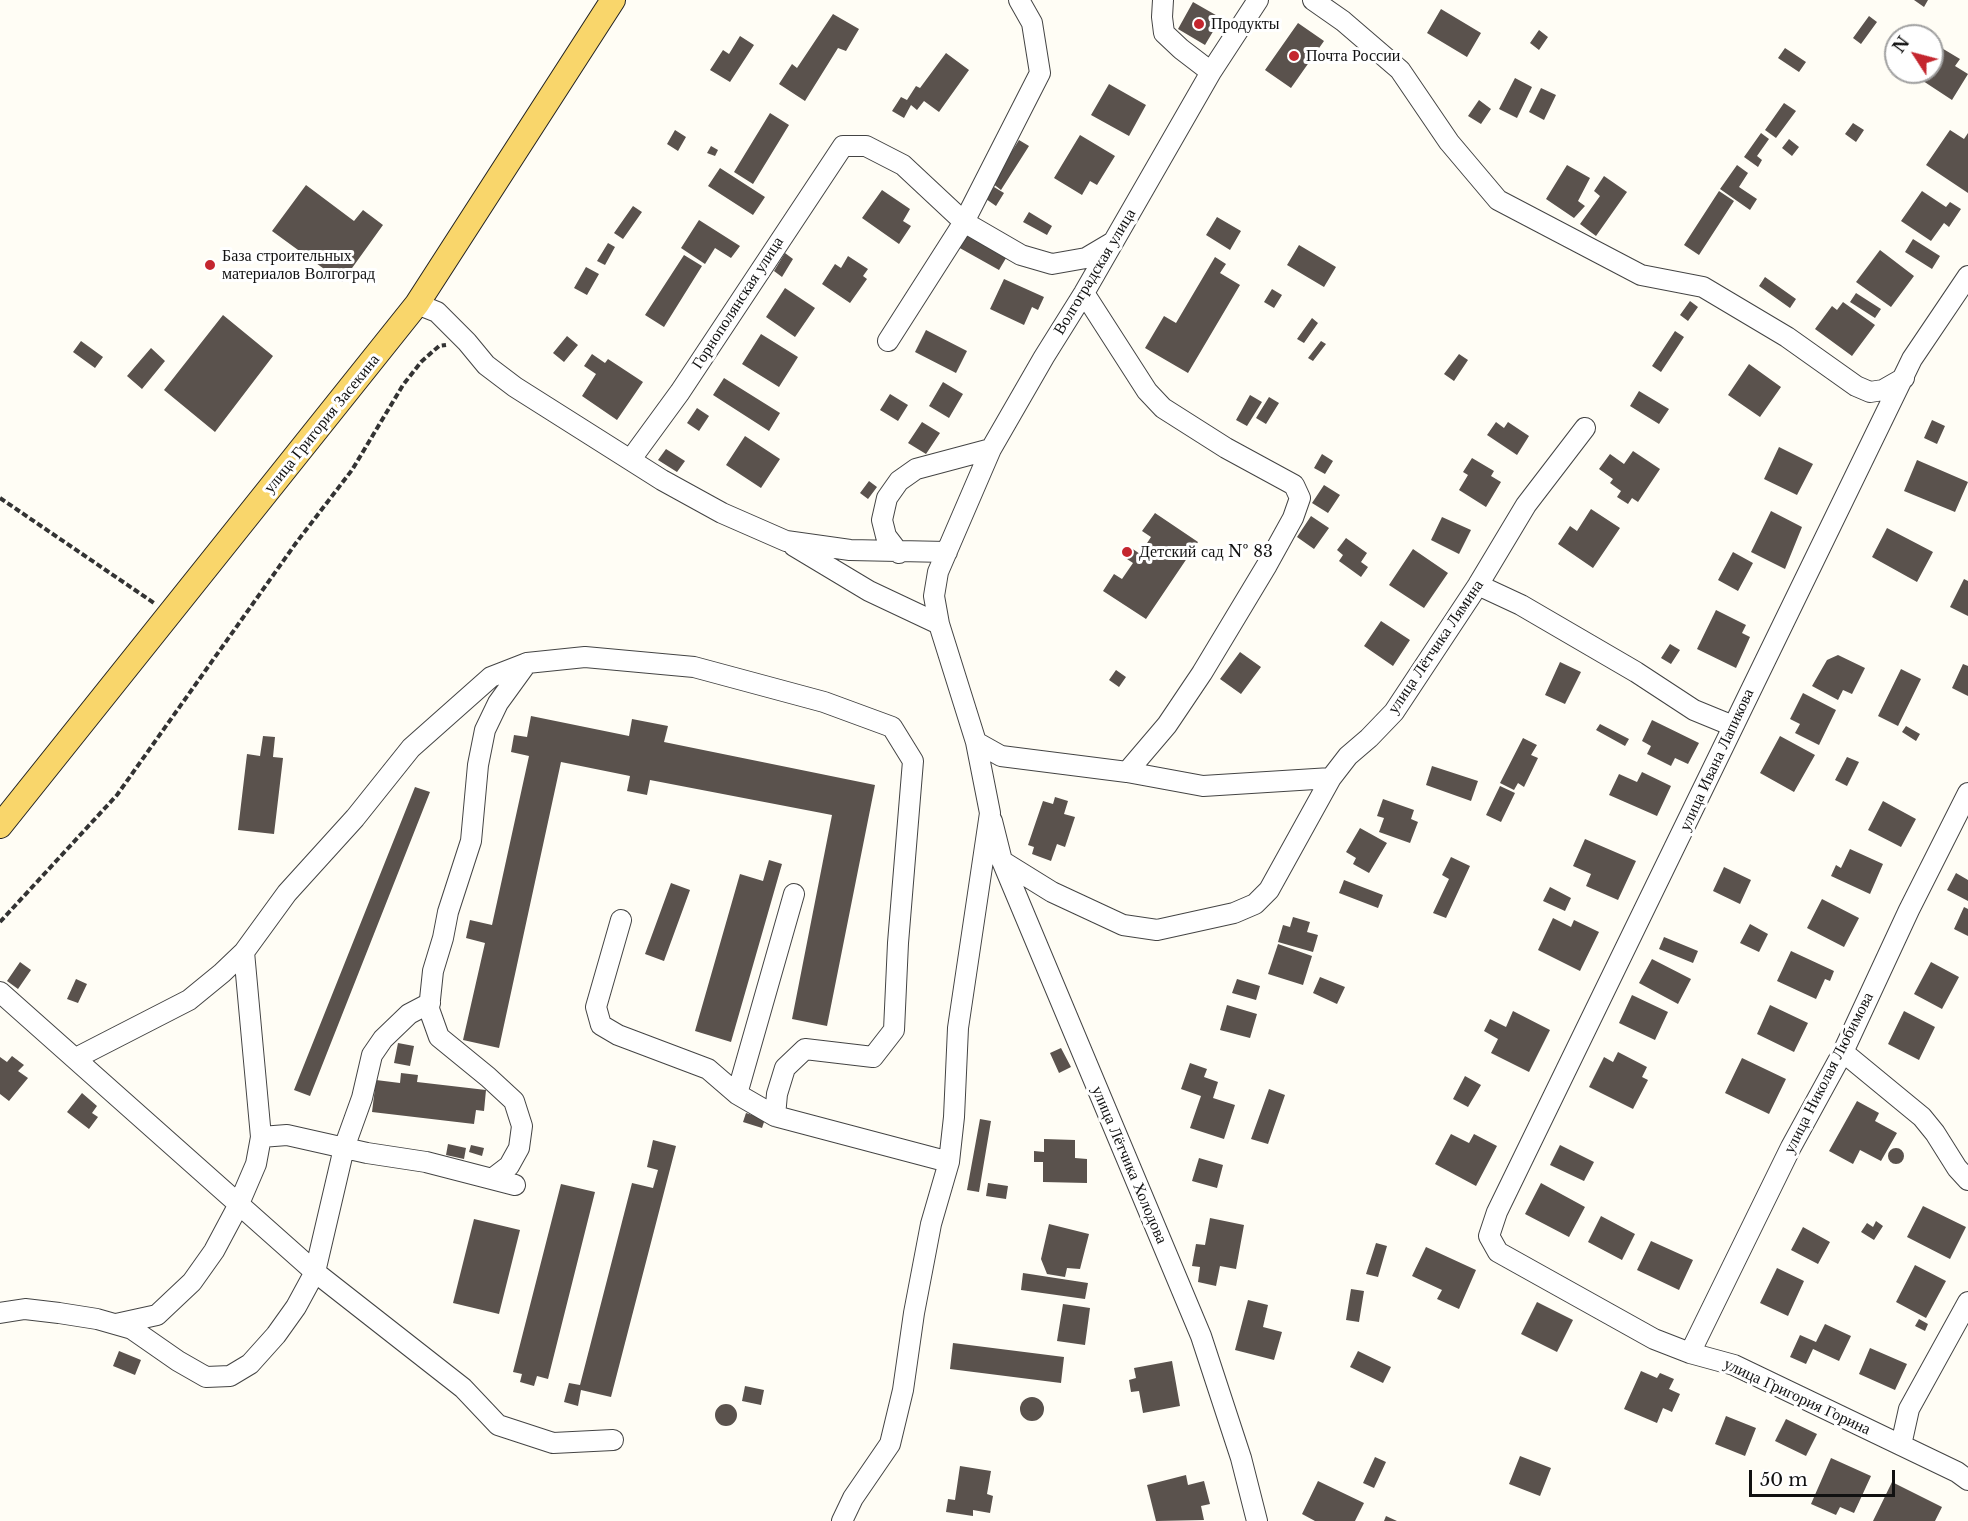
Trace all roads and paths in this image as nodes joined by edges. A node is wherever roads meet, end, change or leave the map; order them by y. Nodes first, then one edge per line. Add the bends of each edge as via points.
1 (614, 0) edge
2 (1019, 0) edge
3 (1163, 0) edge
4 (1313, 0) edge
5 (1254, 1) edge
6 (1211, 72) junction
7 (964, 222) junction
8 (1113, 242) junction
9 (1968, 276) edge
10 (1084, 293) junction
11 (417, 304) junction
12 (888, 341) dead end
13 (467, 342) junction
14 (1904, 378) junction
15 (1856, 386) junction
16 (1585, 428) dead end
17 (1876, 435) junction
18 (991, 449) junction
19 (631, 459) junction
20 (0, 498) edge
21 (786, 541) junction
22 (947, 552) junction
23 (899, 553) junction
24 (1478, 585) junction
25 (169, 614) junction
26 (939, 624) junction
27 (527, 663) junction
28 (1733, 726) junction
29 (976, 742) junction
30 (1126, 772) junction
31 (1331, 778) junction
32 (1968, 793) edge
33 (990, 813) junction
34 (0, 826) edge
35 (1002, 861) junction
36 (794, 894) dead end
37 (621, 920) dead end
38 (0, 922) edge
39 (244, 952) junction
40 (0, 992) edge
41 (430, 1003) junction
42 (1843, 1052) junction
43 (76, 1058) junction
44 (737, 1094) junction
45 (775, 1116) junction
46 (261, 1137) junction
47 (344, 1148) junction
48 (949, 1162) junction
49 (492, 1179) junction
50 (1968, 1180) edge
51 (515, 1185) dead end
52 (238, 1206) junction
53 (1498, 1252) joint
54 (315, 1272) junction
55 (1968, 1302) edge
56 (0, 1312) edge
57 (113, 1324) junction
58 (1690, 1353) junction
59 (613, 1440) dead end
60 (1901, 1445) junction
61 (1968, 1480) edge
62 (842, 1521) edge
63 (1257, 1521) edge

1 - 11 main road, улица Григория Засекина
2 - 7 street via 1032,23 1040,73
3 - 6 street via 1164,33
4 - 15 street via 1400,70 1449,142 1498,200 1641,275 1703,287 1787,337
5 - 6 street, Волгоградская улица
6 - 8 street, Волгоградская улица
7 - 8 street via 1021,255 1052,264 1086,258
7 - 12 street
7 - 19 street, Горнополянская улица via 903,165 866,146 843,147
8 - 10 street, Волгоградская улица
9 - 14 street, улица Ивана Лапикова via 1924,338
10 - 18 street, Волгоградская улица
10 - 30 street via 1147,391 1163,408 1294,485 1300,498 1293,518 1202,673 1167,725
11 - 13 street via 437,312
11 - 25 main road, улица Григория Засекина
13 - 19 street via 486,364 515,387
13 - 38 path via 439,346 415,370 352,470 117,795
14 - 15 street via 1884,390 1870,392
14 - 17 street, улица Ивана Лапикова
15 - 17 street via 1879,414
16 - 24 street, улица Лётчика Лямина via 1526,505
17 - 28 street, улица Ивана Лапикова
18 - 22 street, Волгоградская улица
18 - 23 street via 916,469 899,481 887,498 882,520 886,536
19 - 21 street via 722,513
20 - 25 path
21 - 23 street
21 - 26 street via 869,591
22 - 23 street
22 - 26 street, Волгоградская улица via 934,596
24 - 28 street via 1531,610 1695,710
24 - 31 street, улица Лётчика Лямина via 1394,712
25 - 34 main road, улица Григория Засекина
26 - 29 street, улица Лётчика Холодова
27 - 39 street via 491,677 411,747 355,818 287,893
27 - 41 street via 498,703 485,730 471,841 448,912 433,972
27 - 45 street via 585,657 693,667 824,702 892,727 913,761 894,1030 873,1057 805,1049 785,1068
28 - 53 street, улица Ивана Лапикова via 1497,1212 1489,1236
29 - 30 street via 1001,756
29 - 33 street, улица Лётчика Холодова
30 - 31 street via 1203,786
31 - 35 street, улица Лётчика Лямина via 1269,890 1255,904 1234,913 1157,930 1123,925 1052,892
32 - 42 street, улица Николая Любимова via 1908,910
33 - 35 street, улица Лётчика Холодова
33 - 48 street via 958,1028
35 - 63 street, улица Лётчика Холодова via 1201,1336
36 - 44 street
37 - 44 street via 596,1007 601,1025 628,1040 708,1069
39 - 43 street via 189,1000
39 - 46 street
40 - 43 street
41 - 47 street via 409,1014 372,1055
41 - 49 street via 439,1037 514,1101 522,1126 519,1148 509,1166
42 - 50 street via 1922,1117
42 - 58 street, улица Николая Любимова
43 - 52 street
44 - 45 street
45 - 48 street
46 - 47 street via 287,1135
46 - 52 street via 256,1164
47 - 49 street via 426,1162
47 - 54 street
48 - 62 street via 931,1224 890,1444
49 - 51 street
52 - 54 street
52 - 57 street via 214,1251 170,1304 157,1315
53 - 58 street, улица Григория Горина via 1654,1339
54 - 57 street via 276,1335 250,1365 230,1376 206,1377 132,1329
54 - 59 street via 463,1388 498,1425 553,1443
55 - 60 street via 1909,1409
56 - 57 street via 25,1309
58 - 60 street, улица Григория Горина via 1734,1365
60 - 61 street, улица Григория Горина

